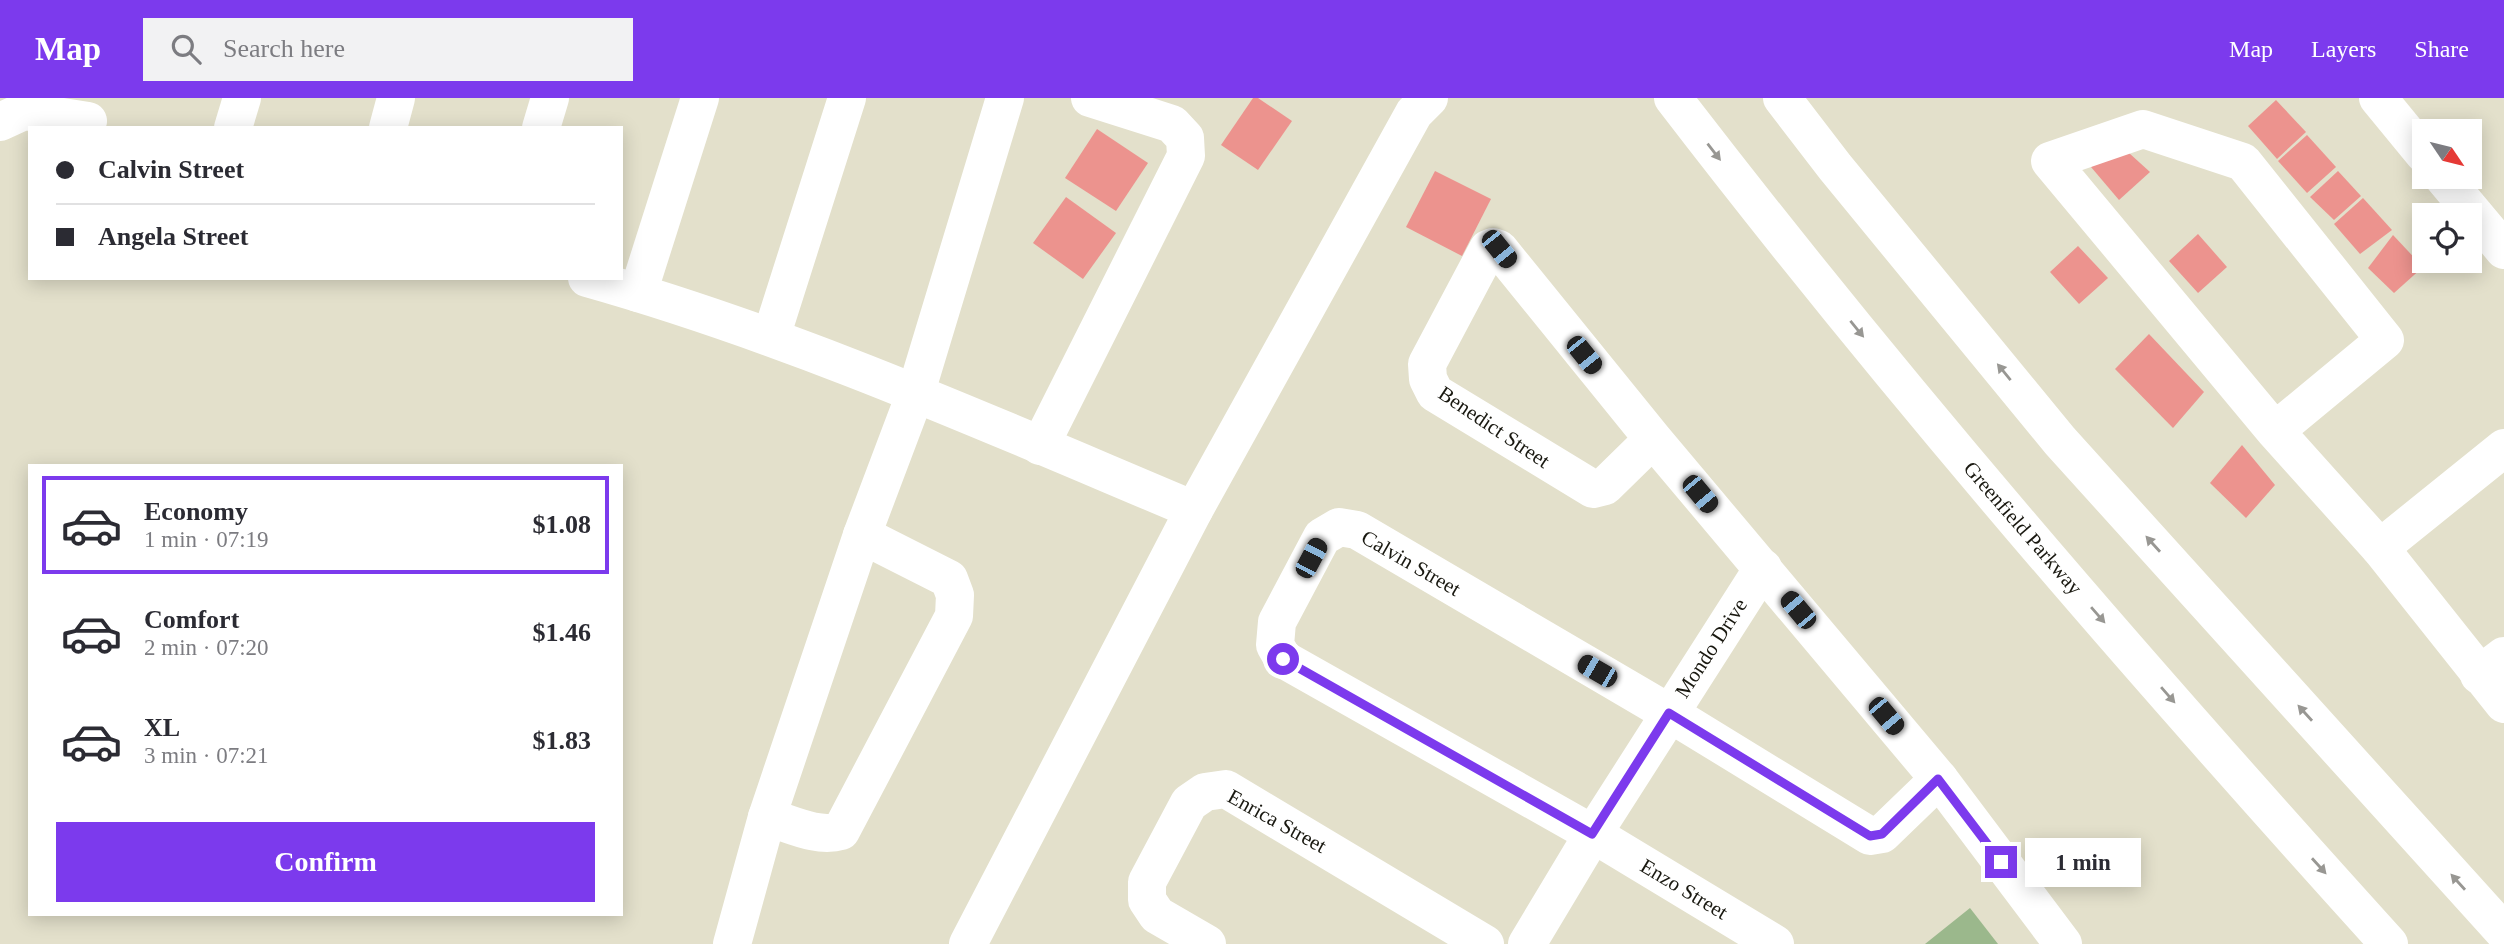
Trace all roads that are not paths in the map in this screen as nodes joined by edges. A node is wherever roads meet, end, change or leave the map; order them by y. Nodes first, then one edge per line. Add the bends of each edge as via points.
1 (242, 98) edge
2 (396, 98) edge
3 (550, 98) edge
4 (700, 98) edge
5 (847, 98) edge
6 (1005, 98) edge
7 (1090, 98) edge
8 (1429, 98) edge
9 (1672, 98) edge
10 (1782, 98) edge
11 (2378, 98) edge
12 (98, 116) edge
13 (0, 122) edge
14 (234, 126) edge
15 (389, 126) edge
16 (542, 126) edge
17 (2412, 139) edge
18 (2453, 189) edge
19 (2504, 250) edge
20 (594, 280) edge
21 (638, 292) junction
22 (771, 337) junction
23 (916, 392) junction
24 (2275, 430) junction
25 (1653, 439) junction
26 (1040, 446) junction
27 (2504, 448) edge
28 (1194, 510) junction
29 (862, 535) junction
30 (2380, 548) junction
31 (1763, 568) junction
32 (2492, 665) edge
33 (2504, 704) edge
34 (1669, 713) junction
35 (1938, 779) junction
36 (766, 817) junction
37 (1592, 834) junction
38 (2504, 932) edge
39 (732, 944) edge
40 (968, 944) edge
41 (1207, 944) edge
42 (1485, 944) edge
43 (1527, 944) edge
44 (1775, 944) edge
45 (2063, 944) edge
46 (2389, 944) edge

1 - 14 street
2 - 15 street
3 - 16 street
4 - 21 street
5 - 22 street
6 - 23 street
7 - 26 street via 1172,124 1185,138 1186,156
8 - 28 street via 1414,113
9 -> 46 street, Greenfield Parkway via 1983,484
38 -> 10 street via 2060,441
11 - 17 street
12 - 13 street via 24,111
18 - 19 street
20 - 21 street
21 - 22 street
22 - 23 street
23 - 26 street
23 - 29 street
24 - 24 street via 2232,379 2050,162 2143,129 2243,162 2385,340
24 - 30 street
25 - 25 street, Benedict Street via 1605,486 1593,489 1435,393 1427,364 1488,250 1499,249
25 - 31 street
26 - 28 street
27 - 30 street
28 - 40 street
29 - 36 street
29 - 36 street via 948,579 955,595 954,616 841,831 817,833
30 - 32 street
31 - 34 street, Mondo Drive
31 - 35 street
32 - 33 street
34 - 35 street, Calvin Street via 1870,836 1882,834
34 - 37 street, Mondo Drive
34 - 37 street, Calvin Street via 1357,530 1339,527 1322,537 1277,622 1275,645 1283,659
35 - 45 street
36 - 39 street
37 - 43 street, Mondo Drive
37 - 44 street, Enzo Street
41 - 42 street, Enrica Street via 1157,915 1147,900 1147,882 1189,803 1205,792 1226,789

